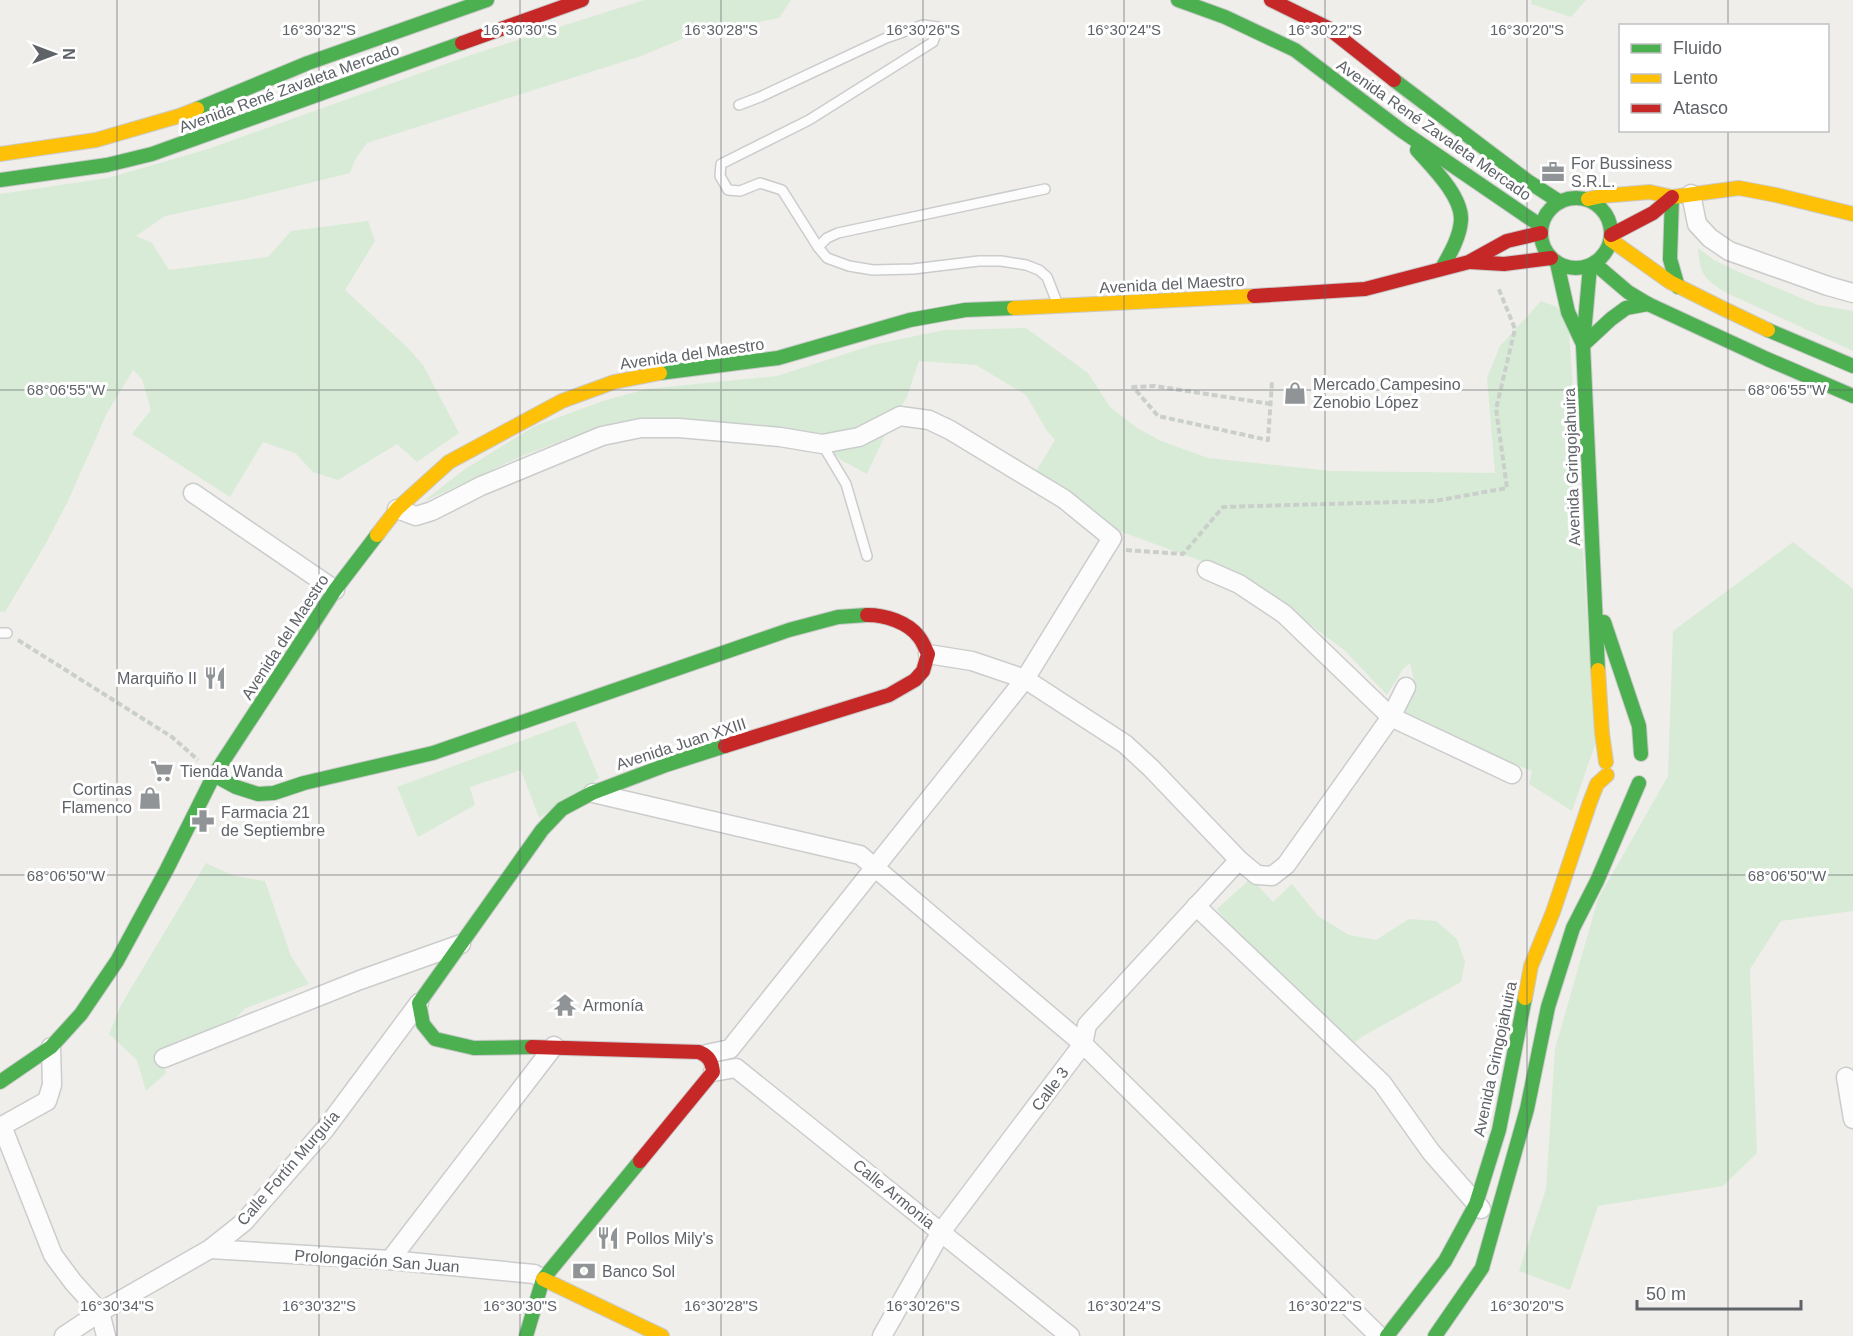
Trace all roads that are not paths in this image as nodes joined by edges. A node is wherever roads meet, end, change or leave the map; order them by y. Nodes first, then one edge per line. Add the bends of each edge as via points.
1 (487, 0) edge
2 (582, 0) edge
3 (1178, 0) edge
4 (1271, 0) edge
5 (739, 105) dead end
6 (1402, 131) junction
7 (0, 154) edge
8 (0, 180) edge
9 (1045, 189) dead end
10 (1692, 194) junction
11 (1672, 197) junction
12 (1588, 200) junction
13 (1560, 202) junction
14 (1853, 214) edge
15 (1541, 230) junction
16 (1611, 237) junction
17 (818, 247) junction
18 (1554, 260) junction
19 (1469, 262) junction
20 (1592, 265) junction
21 (1442, 268) junction
22 (1678, 287) junction
23 (1853, 293) edge
24 (1648, 304) junction
25 (1059, 307) junction
26 (1583, 345) junction
27 (1853, 366) edge
28 (1853, 396) edge
29 (822, 444) junction
30 (194, 493) dead end
31 (397, 509) junction
32 (867, 556) dead end
33 (1207, 570) dead end
34 (1593, 588) junction
35 (335, 590) junction
36 (928, 654) junction
37 (1024, 679) junction
38 (1406, 687) dead end
39 (1391, 717) junction
40 (1643, 769) junction
41 (1512, 774) dead end
42 (214, 775) junction
43 (1613, 777) junction
44 (592, 793) junction
45 (1239, 860) junction
46 (875, 868) junction
47 (1196, 906) junction
48 (461, 944) junction
49 (419, 1003) junction
50 (1083, 1044) junction
51 (554, 1046) junction
52 (51, 1047) junction
53 (164, 1058) dead end
54 (710, 1063) junction
55 (1846, 1077) dead end
56 (0, 1082) edge
57 (1853, 1119) edge
58 (1, 1126) edge
59 (1476, 1204) junction
60 (1496, 1223) junction
61 (941, 1232) junction
62 (210, 1249) junction
63 (390, 1260) junction
64 (543, 1279) junction
65 (100, 1312) junction
66 (64, 1336) edge
67 (106, 1336) edge
68 (526, 1336) edge
69 (662, 1336) edge
70 (882, 1336) edge
71 (1070, 1336) edge
72 (1379, 1336) edge
73 (1387, 1336) edge
74 (1435, 1336) edge

1 - 7 main road, Avenida René Zavaleta Mercado via 308,63 179,116 96,140
2 - 8 main road, Avenida René Zavaleta Mercado via 152,154 107,165
3 - 6 main road, Avenida René Zavaleta Mercado via 1295,50
4 - 13 main road, Avenida René Zavaleta Mercado via 1328,28 1432,110
5 - 17 lane via 886,38 923,25 938,27 933,42 809,120 721,164 720,176 728,190 740,191 760,183 782,190
6 - 15 main road, Avenida René Zavaleta Mercado
6 - 21 main road via 1460,205 1462,218 1456,240
9 - 17 lane via 838,233
10 - 11 main road
10 - 14 main road via 1739,188
10 - 23 street via 1697,224 1729,250
11 - 12 main road via 1650,192
11 - 16 main road
11 - 22 main road via 1670,259
12 - 13 main road
12 - 16 main road via 1604,211
13 - 15 main road via 1545,215
15 - 18 main road via 1542,242
15 - 19 main road, Avenida del Maestro
16 - 20 main road via 1605,253
16 - 22 main road via 1640,263
17 - 25 lane via 827,258 873,270 979,261 1026,265 1047,278
18 - 19 main road, Avenida del Maestro
18 - 20 main road via 1570,268
18 - 26 main road, Avenida Gringojahuira via 1568,312
19 - 21 main road, Avenida del Maestro
20 - 24 main road
20 - 26 main road, Avenida Gringojahuira
21 - 25 main road, Avenida del Maestro via 1365,289
22 - 27 main road
24 - 26 main road via 1626,308
24 - 28 main road
25 - 31 main road, Avenida del Maestro via 966,310 910,320 778,358 614,382 562,400 449,462
26 - 34 main road, Avenida Gringojahuira
29 - 31 street via 679,428 641,428 602,436 480,486 432,511 416,516
29 - 32 lane via 846,484
29 - 37 street via 859,436 900,416 929,420 1064,499 1112,538
30 - 35 street
31 - 35 main road, Avenida del Maestro
33 - 39 street via 1284,614
34 - 40 main road, Avenida Gringojahuira via 1639,726
34 - 43 main road, Avenida Gringojahuira via 1602,734
35 - 42 main road, Avenida del Maestro
36 - 37 street via 972,661
36 - 42 main road via 918,635 901,624 880,615 845,615 789,630 433,753 274,793 258,794
36 - 44 main road, Avenida Juan XXIII via 924,671 914,683 889,695 666,765
37 - 45 street via 1125,744
37 - 46 street
38 - 39 street
39 - 41 street
39 - 45 street via 1286,865 1272,876 1257,875
40 - 43 main road via 1634,786
40 - 43 main road via 1631,747 1621,748 1613,752
40 - 60 main road, Avenida Gringojahuira via 1597,881 1573,928 1548,1007 1527,1109
42 - 52 main road, Avenida del Maestro via 117,961 81,1014
43 - 59 main road, Avenida Gringojahuira via 1597,784 1531,966 1499,1130
44 - 46 street via 860,855
44 - 48 main road, Avenida Juan XXIII via 562,809 543,830
45 - 47 street, Calle 3
46 - 50 street
46 - 54 street via 730,1049
47 - 50 street, Calle 3 via 1087,1025
47 - 59 street via 1382,1083 1431,1152
48 - 49 main road, Avenida Juan XXIII
48 - 53 street
49 - 51 main road via 423,1024 435,1039 474,1048
49 - 62 street, Calle Fortín Murguía via 326,1128 244,1222
50 - 61 street, Calle 3
50 - 72 street
51 - 54 main road via 699,1052
51 - 63 street
52 - 56 main road, Avenida del Maestro
52 - 58 street via 52,1085 47,1101
54 - 61 street, Calle Armonia via 736,1068
54 - 64 main road
55 - 57 street
58 - 65 street via 53,1255
59 - 60 street
59 - 73 main road, Avenida Gringojahuira via 1445,1261
60 - 74 main road, Avenida Gringojahuira via 1482,1268
61 - 70 street, Calle 3
61 - 71 street, Calle Armonia
62 - 63 street, Prolongación San Juan
62 - 65 street, Calle Fortín Murguía
63 - 64 street, Prolongación San Juan via 534,1274
64 - 68 main road
64 - 69 main road
65 - 66 street, Calle Fortín Murguía
65 - 67 street

